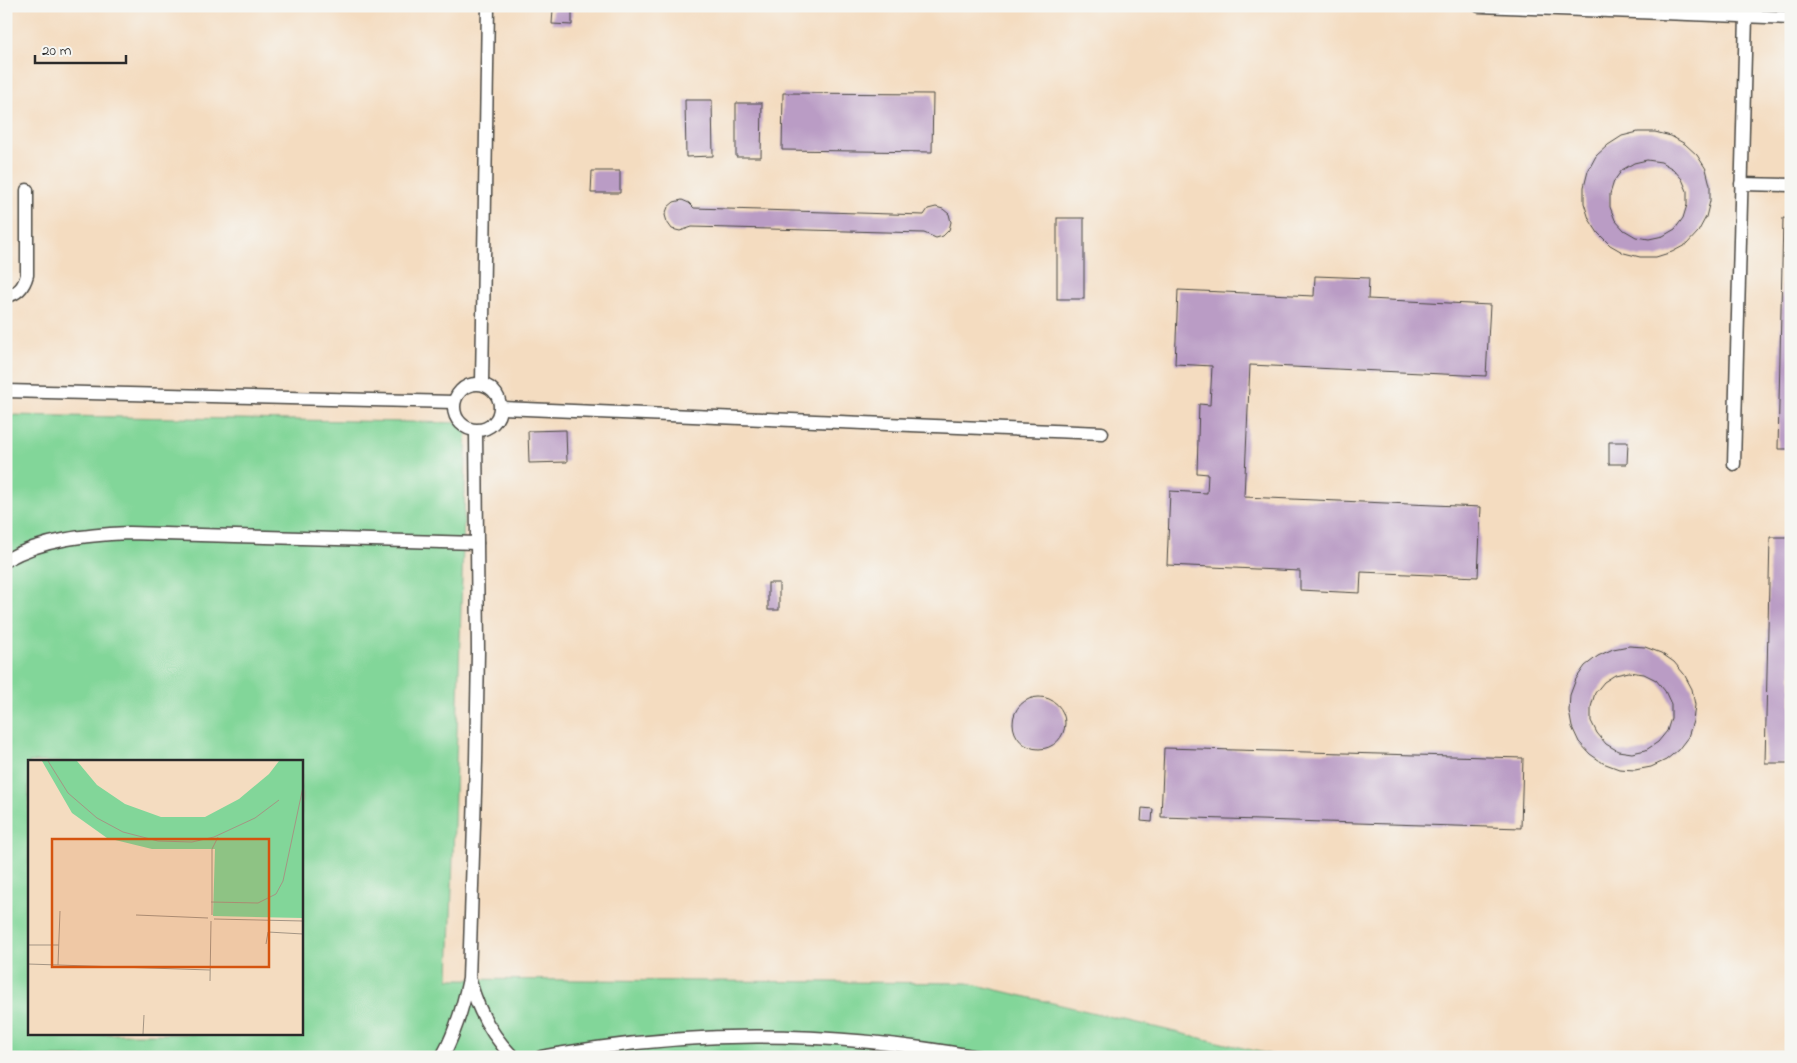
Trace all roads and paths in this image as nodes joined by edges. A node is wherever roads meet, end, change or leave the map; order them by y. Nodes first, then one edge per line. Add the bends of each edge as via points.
1 (488, 6) edge
2 (1480, 6) edge
3 (1746, 16) junction
4 (1791, 18) edge
5 (1740, 184) junction
6 (1791, 185) edge
7 (27, 190) dead end
8 (6, 296) edge
9 (482, 383) junction
10 (6, 391) edge
11 (454, 402) junction
12 (502, 408) junction
13 (476, 430) junction
14 (1102, 432) dead end
15 (1734, 464) dead end
16 (477, 543) junction
17 (6, 560) edge
18 (469, 979) junction
19 (442, 1057) edge
20 (513, 1057) edge
21 (541, 1057) edge
22 (978, 1057) edge

1 - 9 lane
2 - 3 lane
3 - 4 lane
3 - 5 lane
5 - 6 lane
5 - 15 lane
7 - 8 lane via 27,274 19,291
9 - 11 lane via 469,384 459,391
9 - 12 lane via 492,388
10 - 11 lane
11 - 13 lane via 459,422
12 - 13 lane via 497,420 488,428
12 - 14 lane
13 - 16 lane
16 - 17 lane via 88,534 47,543
16 - 18 lane via 476,761
18 - 19 lane via 463,1010
18 - 20 lane via 486,1024
21 - 22 lane via 638,1042 731,1036 825,1038 918,1046

